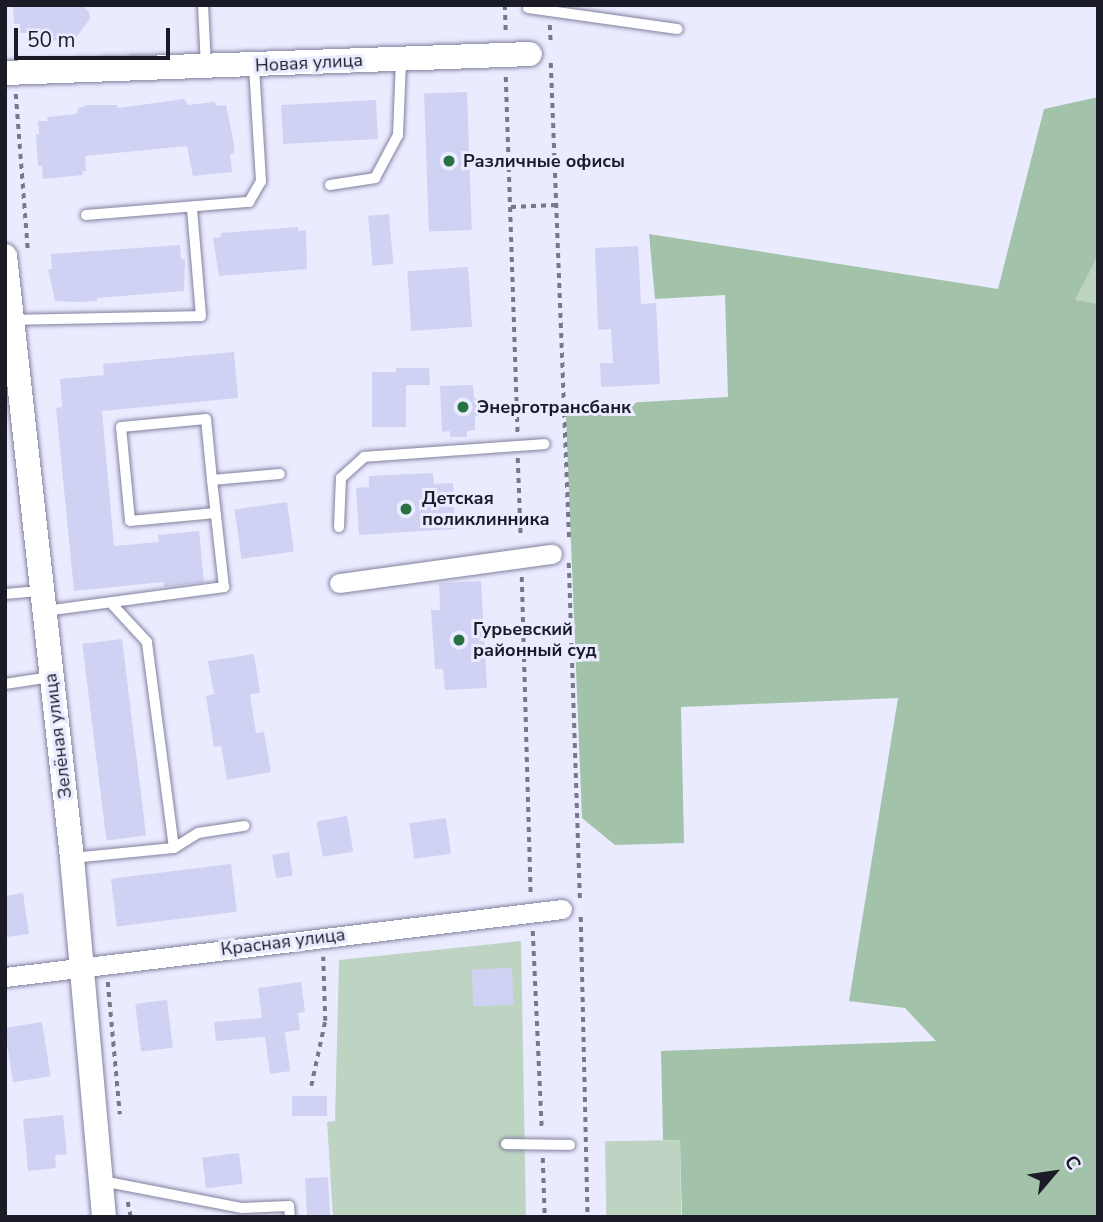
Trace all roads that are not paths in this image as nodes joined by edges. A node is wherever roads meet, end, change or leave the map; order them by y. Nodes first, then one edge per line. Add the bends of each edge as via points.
1 (203, 5) edge
2 (528, 8) dead end
3 (678, 29) dead end
4 (544, 53) road end
5 (401, 59) junction
6 (254, 66) junction
7 (206, 67) junction
8 (5, 73) edge
9 (330, 185) dead end
10 (192, 209) junction
11 (86, 215) dead end
12 (5, 256) edge
13 (12, 320) junction
14 (545, 444) dead end
15 (280, 474) dead end
16 (212, 480) junction
17 (216, 513) junction
18 (340, 527) dead end
19 (564, 555) road end
20 (339, 583) dead end
21 (5, 594) edge
22 (43, 601) junction
23 (111, 603) junction
24 (51, 677) junction
25 (5, 684) edge
26 (244, 826) dead end
27 (174, 848) junction
28 (72, 858) junction
29 (562, 909) dead end
30 (83, 966) junction
31 (5, 977) edge
32 (506, 1144) dead end
33 (570, 1145) dead end
34 (101, 1180) junction
35 (104, 1217) edge
36 (290, 1217) edge

1 - 7 lane
2 - 3 lane
4 - 5 street, Новая улица
5 - 6 street, Новая улица
5 - 9 lane via 398,135 374,178
6 - 7 street, Новая улица
6 - 10 lane via 261,181 249,202
7 - 8 street, Новая улица
10 - 11 lane
10 - 13 lane via 201,316
12 - 13 street, Зелёная улица
13 - 22 street, Зелёная улица
14 - 18 lane via 364,457 341,478
15 - 16 lane
16 - 17 lane
16 - 17 lane via 206,419 121,427 130,521
17 - 23 lane via 224,587
19 - 20 street
21 - 22 lane
22 - 23 lane
22 - 24 street, Зелёная улица
23 - 27 lane via 147,642
24 - 25 lane
24 - 28 street, Зелёная улица
26 - 27 lane via 198,833
27 - 28 lane
28 - 30 street, Зелёная улица
29 - 30 street, Красная улица
30 - 31 street, Красная улица
30 - 34 street, Зелёная улица
32 - 33 lane
34 - 35 street, Зелёная улица
34 - 36 lane via 242,1208 289,1206

